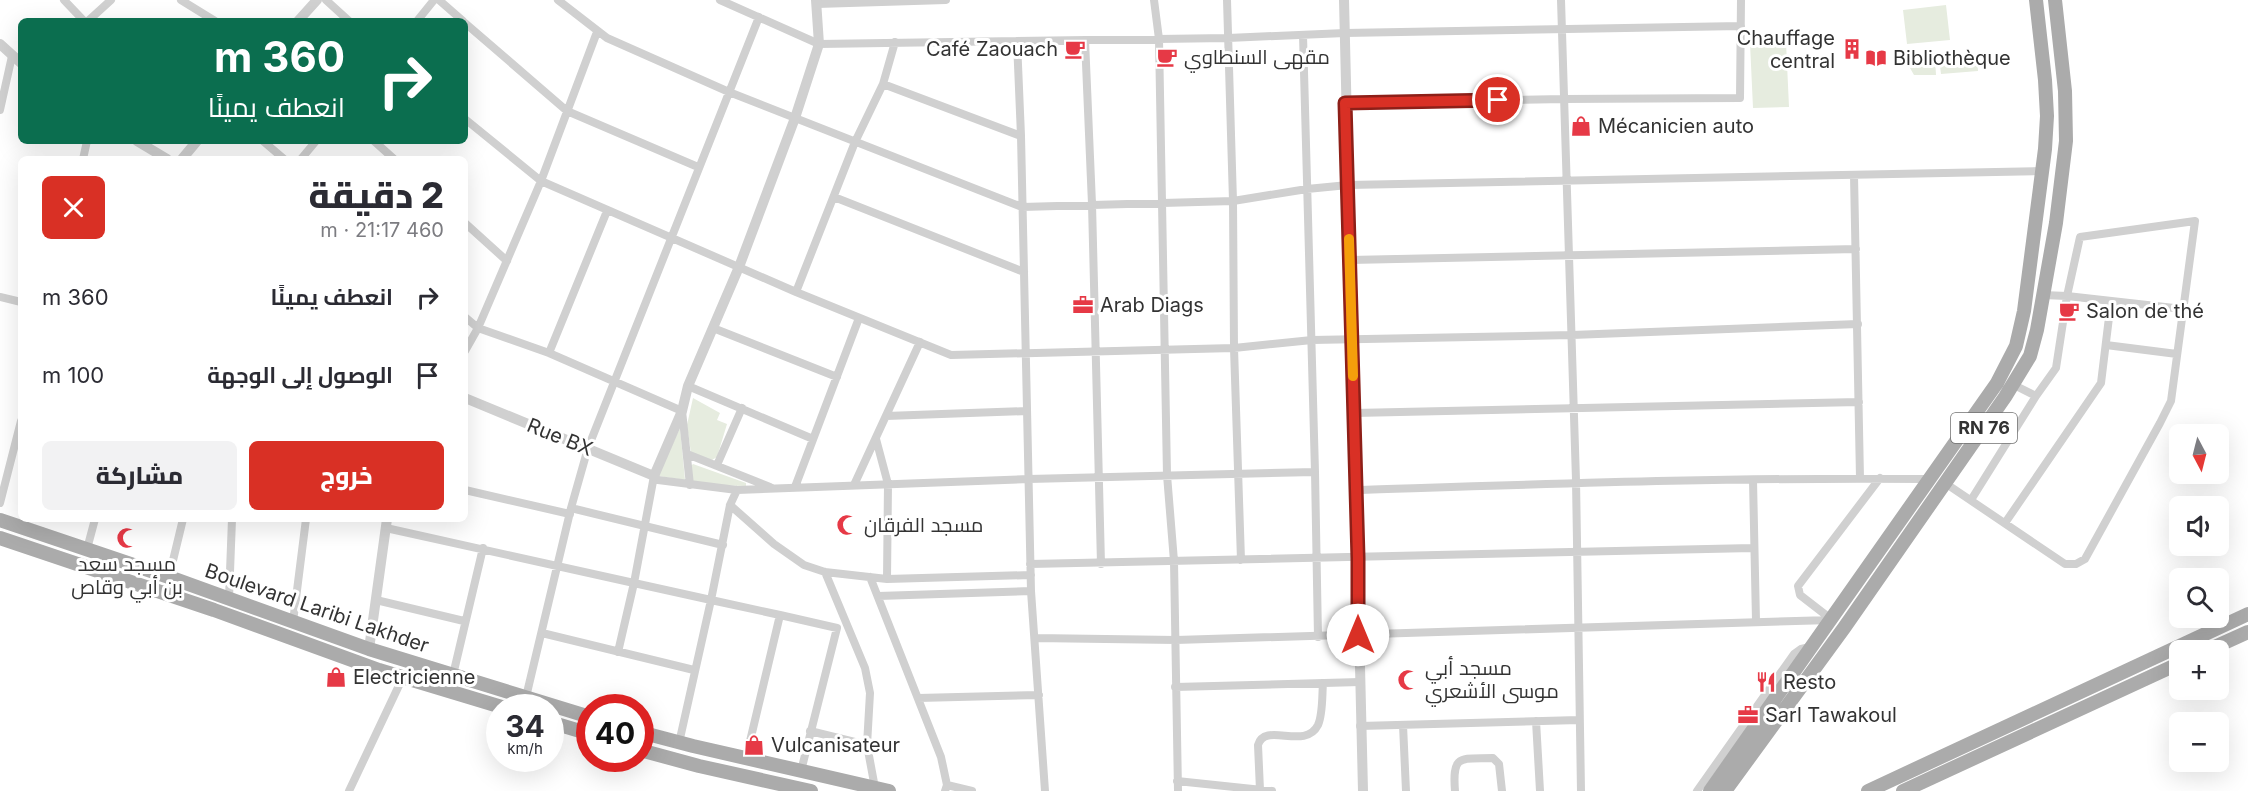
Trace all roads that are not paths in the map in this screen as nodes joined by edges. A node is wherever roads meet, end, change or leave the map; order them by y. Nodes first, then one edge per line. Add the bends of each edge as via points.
1 (64, 0) edge
2 (111, 0) edge
3 (181, 0) edge
4 (317, 0) edge
5 (326, 0) edge
6 (434, 0) edge
7 (439, 0) edge
8 (558, 0) edge
9 (722, 0) edge
10 (945, 0) edge
11 (1154, 0) edge
12 (1227, 0) edge
13 (1344, 0) edge
14 (1561, 0) edge
15 (1741, 0) edge
16 (2036, 0) edge
17 (2055, 0) edge
18 (816, 2) edge
19 (759, 17) junction
20 (83, 18) edge
21 (90, 18) edge
22 (210, 18) edge
23 (301, 18) edge
24 (346, 18) edge
25 (419, 18) edge
26 (459, 18) edge
27 (468, 25) edge
28 (1741, 26) junction
29 (1562, 29) junction
30 (597, 32) junction
31 (1345, 33) junction
32 (1303, 35) junction
33 (1228, 38) junction
34 (1159, 39) junction
35 (1085, 40) junction
36 (1017, 41) junction
37 (895, 42) junction
38 (0, 44) edge
39 (819, 44) junction
40 (12, 56) junction
41 (18, 61) edge
42 (883, 84) junction
43 (729, 92) junction
44 (1564, 99) junction
45 (1345, 103) junction
46 (0, 110) edge
47 (567, 111) junction
48 (795, 118) junction
49 (468, 120) edge
50 (1021, 136) junction
51 (855, 142) junction
52 (142, 144) edge
53 (194, 144) edge
54 (266, 144) edge
55 (314, 144) edge
56 (377, 144) edge
57 (162, 156) edge
58 (184, 156) edge
59 (280, 156) edge
60 (304, 156) edge
61 (391, 156) edge
62 (698, 167) junction
63 (2062, 170) junction
64 (2043, 171) junction
65 (1854, 175) junction
66 (541, 181) junction
67 (1568, 181) junction
68 (1348, 185) junction
69 (1307, 189) junction
70 (834, 197) junction
71 (1163, 201) junction
72 (1233, 201) junction
73 (1092, 204) junction
74 (1022, 207) junction
75 (607, 211) junction
76 (468, 226) edge
77 (673, 237) junction
78 (1856, 249) junction
79 (1570, 255) junction
80 (1350, 260) junction
81 (507, 261) junction
82 (738, 267) junction
83 (1024, 272) junction
84 (796, 292) junction
85 (2026, 293) junction
86 (2043, 295) junction
87 (2067, 296) junction
88 (0, 297) edge
89 (18, 301) edge
90 (2111, 301) junction
91 (2183, 309) junction
92 (859, 318) junction
93 (468, 320) edge
94 (1858, 324) junction
95 (478, 328) junction
96 (713, 328) junction
97 (1572, 335) junction
98 (1352, 339) junction
99 (1312, 340) junction
100 (920, 342) junction
101 (2106, 345) junction
102 (468, 346) edge
103 (1234, 348) junction
104 (1164, 349) junction
105 (1095, 351) junction
106 (1026, 352) junction
107 (549, 353) junction
108 (2177, 354) junction
109 (837, 377) junction
110 (615, 382) junction
111 (2014, 385) junction
112 (688, 386) junction
113 (2036, 396) junction
114 (468, 399) edge
115 (1859, 402) junction
116 (742, 408) junction
117 (1574, 409) junction
118 (682, 411) junction
119 (1027, 411) junction
120 (1354, 413) junction
121 (886, 416) junction
122 (813, 439) junction
123 (876, 439) junction
124 (588, 448) junction
125 (18, 451) edge
126 (687, 454) junction
127 (717, 465) junction
128 (1315, 472) junction
129 (1238, 473) junction
130 (1167, 475) junction
131 (654, 476) junction
132 (1931, 477) junction
133 (1098, 478) junction
134 (1860, 478) junction
135 (1881, 478) junction
136 (1029, 479) junction
137 (1753, 480) junction
138 (1575, 483) junction
139 (1945, 483) junction
140 (888, 484) junction
141 (690, 485) junction
142 (854, 485) junction
143 (795, 487) junction
144 (773, 488) junction
145 (737, 490) junction
146 (1356, 490) junction
147 (468, 491) edge
148 (1971, 500) junction
149 (0, 503) edge
150 (730, 505) junction
151 (571, 511) junction
152 (0, 520) edge
153 (94, 522) edge
154 (182, 522) edge
155 (232, 522) edge
156 (306, 522) edge
157 (386, 523) edge
158 (2006, 523) junction
159 (645, 527) junction
160 (0, 538) edge
161 (723, 545) junction
162 (483, 548) junction
163 (1753, 548) junction
164 (87, 549) junction
165 (1576, 552) junction
166 (1316, 558) junction
167 (1358, 558) junction
168 (1241, 560) junction
169 (1174, 561) junction
170 (1030, 564) junction
171 (1101, 564) junction
172 (557, 566) junction
173 (825, 572) junction
174 (1030, 575) junction
175 (169, 577) junction
176 (870, 577) junction
177 (887, 579) junction
178 (634, 583) junction
179 (1031, 591) junction
180 (878, 596) junction
181 (229, 598) junction
182 (376, 600) junction
183 (711, 600) junction
184 (2248, 614) edge
185 (780, 615) junction
186 (1831, 620) junction
187 (464, 621) junction
188 (1756, 621) junction
189 (293, 622) junction
190 (1578, 627) junction
191 (1844, 628) junction
192 (2248, 632) edge
193 (542, 633) junction
194 (1358, 635) junction
195 (1318, 637) junction
196 (1035, 638) junction
197 (1176, 640) junction
198 (2229, 641) edge
199 (1811, 647) junction
200 (369, 649) junction
201 (618, 652) junction
202 (364, 665) junction
203 (2169, 668) edge
204 (694, 670) junction
205 (453, 675) junction
206 (403, 678) junction
207 (1360, 682) junction
208 (1323, 683) junction
209 (1175, 687) junction
210 (513, 694) edge
211 (527, 694) edge
212 (1039, 695) junction
213 (918, 698) junction
214 (486, 702) edge
215 (1579, 720) junction
216 (1536, 721) junction
217 (1403, 725) junction
218 (1360, 726) junction
219 (810, 731) junction
220 (654, 736) edge
221 (679, 742) junction
222 (867, 745) junction
223 (654, 754) edge
224 (746, 758) junction
225 (801, 771) junction
226 (1177, 781) junction
227 (875, 788) junction
228 (946, 788) edge
229 (1260, 790) edge
230 (1726, 790) edge
231 (349, 791) edge
232 (811, 791) edge
233 (889, 791) edge
234 (972, 791) edge
235 (1045, 791) edge
236 (1178, 791) edge
237 (1272, 791) edge
238 (1363, 791) edge
239 (1407, 791) edge
240 (1455, 791) edge
241 (1502, 791) edge
242 (1540, 791) edge
243 (1581, 791) edge
244 (1697, 791) edge
245 (1710, 791) edge
246 (1868, 791) edge
247 (1903, 791) edge

1 - 20 street
2 - 21 street
3 - 22 street
4 - 23 street
5 - 24 street
6 - 25 street
7 - 26 street
8 - 30 street
9 - 19 street
10 - 18 street
11 - 34 street
12 - 33 street
13 - 31 street
14 - 29 street
15 - 28 street
16 - 64 main road, RN 76 via 2047,104
17 - 63 main road, RN 76 via 2066,100
18 - 39 street
19 - 39 street
19 - 43 street
27 - 47 street
28 - 29 street
28 - 44 street via 1740,99
29 - 31 street
29 - 44 street
30 - 43 street
30 - 47 street
31 - 32 street
31 - 45 street
32 - 33 street
32 - 69 street
33 - 34 street
33 - 72 street
34 - 35 street
34 - 71 street
35 - 36 street
35 - 73 street
36 - 37 street
36 - 50 street
37 - 39 street
37 - 42 street
38 - 40 street
39 - 48 street
40 - 41 street
40 - 46 street
42 - 50 street
42 - 51 street
43 - 48 street
43 - 62 street
44 - 45 street
44 - 67 street
45 - 68 street
47 - 62 street
47 - 66 street
48 - 51 street
48 - 82 street
49 - 66 street
50 - 74 street
51 - 70 street
51 - 74 street
52 - 57 street
53 - 58 street
54 - 59 street
55 - 60 street
56 - 61 street
62 - 77 street
63 - 64 main road
63 - 86 main road, RN 76
64 - 65 street
64 - 85 main road, RN 76
65 - 67 street
65 - 78 street
66 - 75 street
66 - 81 street
67 - 68 street
67 - 79 street
68 - 69 street
68 - 80 street
69 - 72 street
69 - 99 street
70 - 83 street
70 - 84 street
71 - 72 street
71 - 73 street
71 - 104 street
72 - 103 street
73 - 74 street
73 - 105 street
74 - 83 street
75 - 77 street
75 - 107 street
76 - 81 street
77 - 82 street
77 - 110 street
78 - 79 street
78 - 94 street
79 - 80 street
79 - 97 street
80 - 98 street
81 - 95 street
82 - 84 street
82 - 96 street
83 - 106 street
84 - 92 street
85 - 86 main road
85 - 132 main road, RN 76 via 2016,346 2008,365
86 - 87 street
86 - 111 main road, RN 76 via 2034,344
87 - 90 street
87 - 91 street via 2080,237 2194,221
87 - 113 street via 2056,368
88 - 89 street
90 - 91 street
90 - 101 street
91 - 108 street
92 - 100 street
92 - 109 street
93 - 95 street
94 - 97 street
94 - 115 street
95 - 102 street
95 - 107 street
96 - 109 street
96 - 112 street
97 - 98 street
97 - 117 street
98 - 99 street
98 - 120 street
99 - 103 street
99 - 128 street
100 - 106 street via 951,355
100 - 121 street
101 - 108 street
101 - 158 street via 2101,383
103 - 104 street
103 - 129 street
104 - 105 street
104 - 130 street
105 - 106 street
105 - 133 street
106 - 119 street
107 - 110 street
108 - 158 street via 2171,400 2085,560 2064,564
109 - 122 street
110 - 118 street
110 - 124 street
111 - 113 street
111 - 139 main road, RN 76
112 - 116 street
112 - 118 street
113 - 148 street
114 - 124 street, Rue BX
115 - 117 street
115 - 134 street
116 - 122 street
116 - 127 street
117 - 120 street
117 - 138 street
118 - 126 street
118 - 131 street
119 - 121 street
119 - 136 street
120 - 146 street
121 - 123 street
122 - 143 street
123 - 140 street
123 - 142 street
124 - 131 street, Rue BX
124 - 151 street
125 - 149 street
126 - 127 street
126 - 141 street
127 - 144 street
128 - 129 street
128 - 166 street
129 - 130 street
129 - 168 street
130 - 133 street
130 - 169 street
131 - 141 street
131 - 159 street
132 - 135 street
132 - 139 main road
132 - 186 main road, RN 76
133 - 136 street
133 - 171 street
134 - 135 street
134 - 137 street
135 - 186 street via 1798,586 1800,596
136 - 140 street
136 - 170 street
137 - 138 street
137 - 163 street
138 - 146 street
138 - 165 street
139 - 148 street
139 - 191 main road, RN 76
140 - 142 street
140 - 177 street
141 - 145 street
142 - 143 street
143 - 144 street
144 - 145 street
145 - 150 street
146 - 167 street
147 - 151 street
148 - 158 street
150 - 161 street
150 - 173 street via 774,544 804,565
151 - 159 street
151 - 172 street
152 - 164 main road, Boulevard Laribi Lakhder
153 - 164 street
154 - 175 street
155 - 181 street
156 - 189 street
157 - 162 street
157 - 182 street
159 - 161 street
159 - 178 street
160 - 202 main road, Boulevard Laribi Lakhder
161 - 183 street
162 - 172 street
162 - 187 street
163 - 165 street
163 - 188 street
164 - 175 main road, Boulevard Laribi Lakhder
165 - 167 street
165 - 190 street
166 - 167 street
166 - 168 street
166 - 195 street
167 - 194 street
168 - 169 street
169 - 171 street
169 - 197 street
170 - 171 street
170 - 174 street
172 - 178 street
172 - 193 street
173 - 176 street
173 - 222 street via 865,668 870,693
174 - 177 street
174 - 179 street
175 - 181 main road, Boulevard Laribi Lakhder
176 - 177 street
176 - 180 street
178 - 183 street
178 - 201 street
179 - 180 street
179 - 196 street
180 - 213 street
181 - 189 main road, Boulevard Laribi Lakhder
182 - 187 street
182 - 200 street
183 - 185 street
183 - 204 street
184 - 246 main road
185 - 219 street via 837,628
185 - 224 street
186 - 188 street
186 - 191 main road
186 - 199 main road, RN 76
187 - 205 street
188 - 190 street
189 - 200 main road, Boulevard Laribi Lakhder
190 - 194 street
190 - 215 street
191 - 230 main road, RN 76
192 - 198 main road
193 - 201 street
193 - 211 street
194 - 195 street
194 - 207 street
195 - 197 street
196 - 197 street
196 - 212 street
197 - 209 street
199 - 244 street via 1794,654
199 - 245 main road, RN 76
200 - 202 main road
200 - 205 main road, Boulevard Laribi Lakhder
201 - 204 street
202 - 206 main road, Boulevard Laribi Lakhder
203 - 247 main road
204 - 221 street
205 - 210 main road, Boulevard Laribi Lakhder
206 - 214 main road, Boulevard Laribi Lakhder
206 - 231 street
207 - 208 street
207 - 218 street
208 - 209 street
208 - 229 street via 1318,724 1311,734 1265,735 1260,739
209 - 226 street
212 - 213 street
212 - 235 street
213 - 228 street via 941,757
215 - 216 street
215 - 243 street
216 - 217 street
216 - 242 street
217 - 218 street
217 - 239 street
218 - 238 street
219 - 222 street
219 - 225 street
220 - 221 main road
221 - 224 main road
222 - 227 street
223 - 232 main road
224 - 225 main road
225 - 227 main road
226 - 229 street
226 - 236 street
227 - 233 main road
228 - 234 street
229 - 237 street
240 - 241 street via 1455,764 1462,759 1493,758 1499,765

